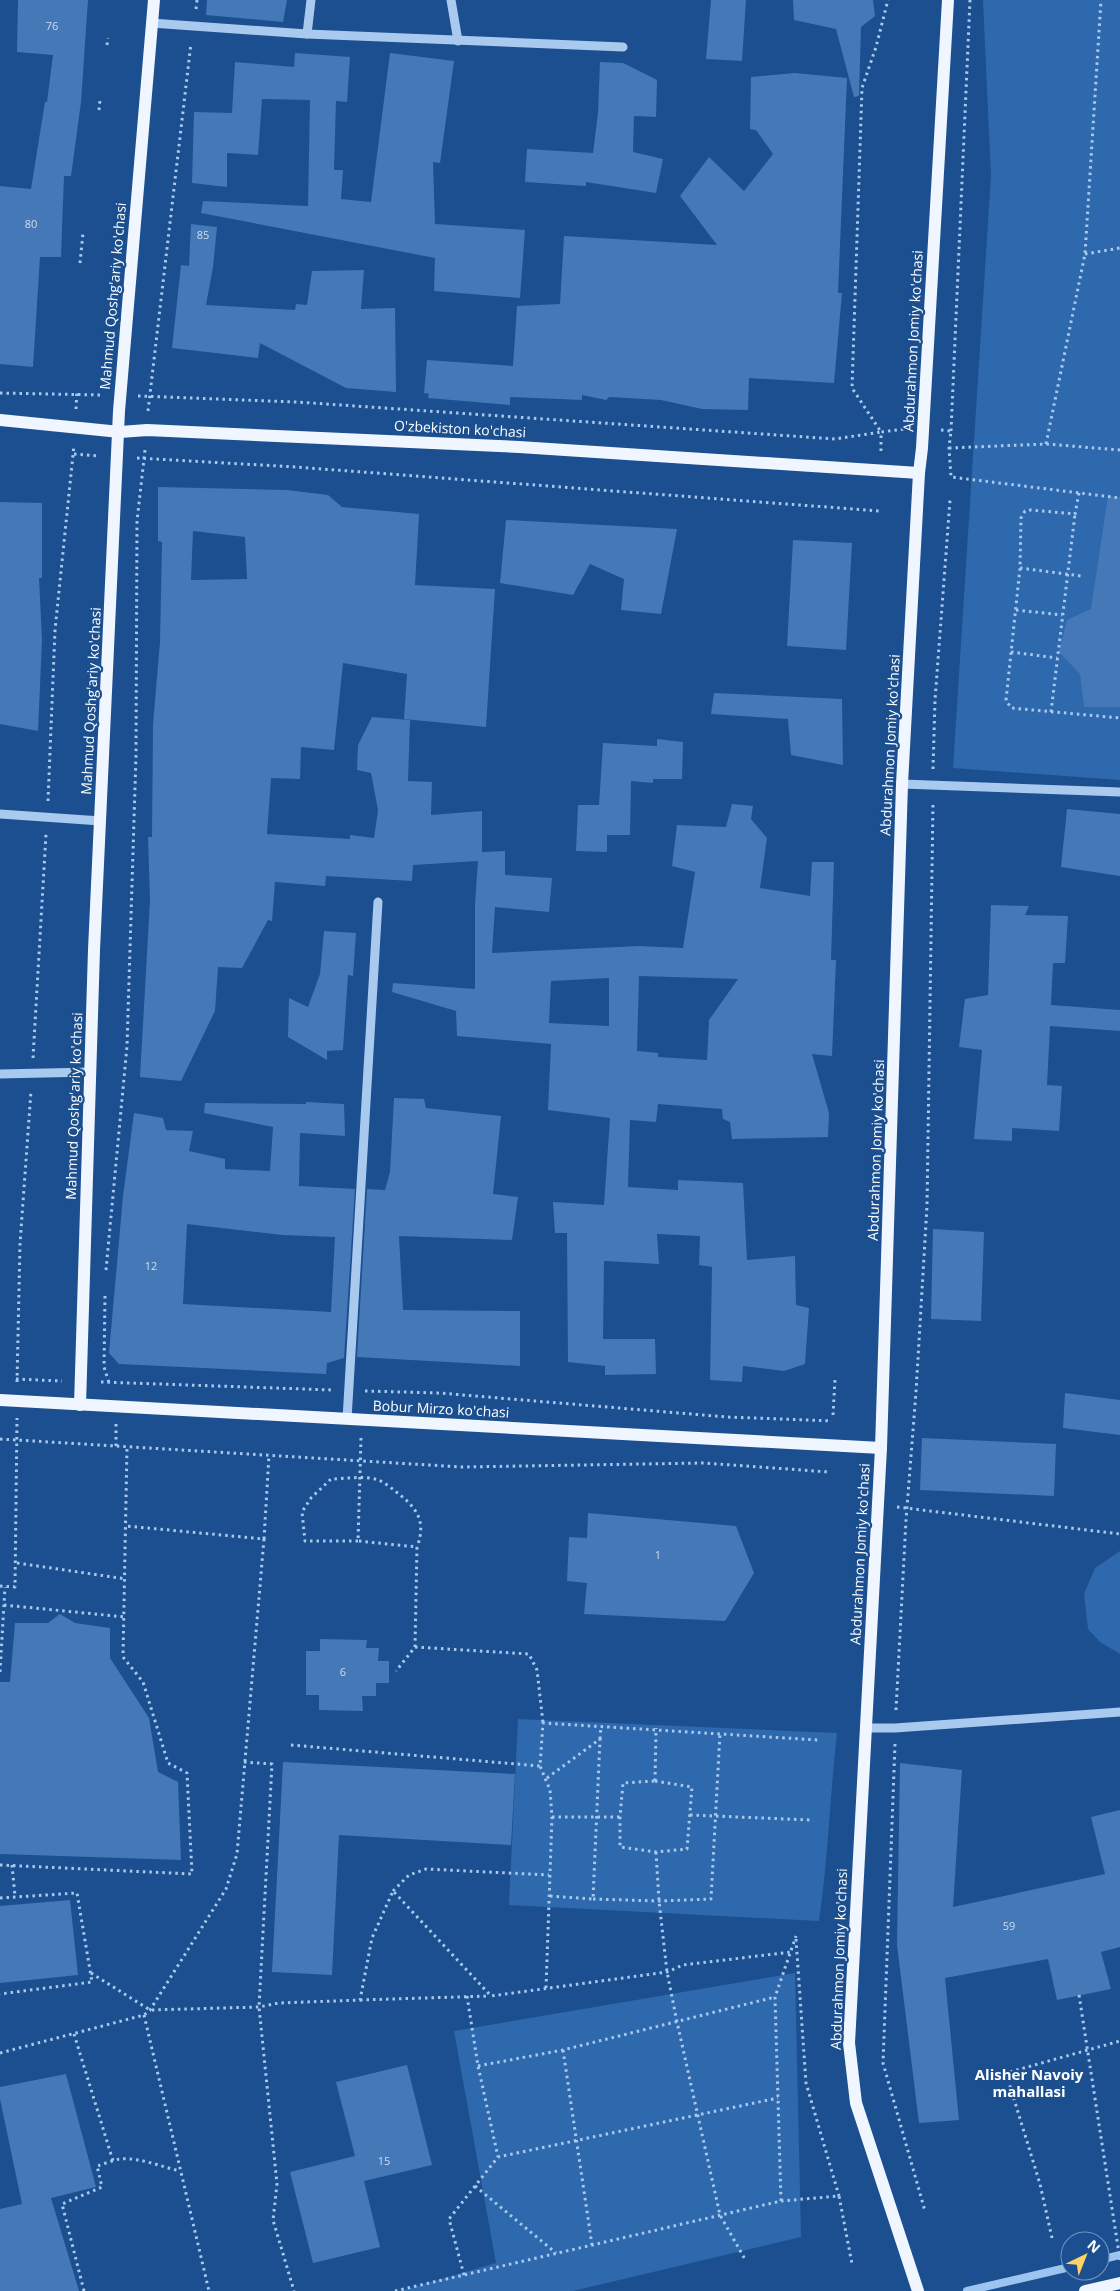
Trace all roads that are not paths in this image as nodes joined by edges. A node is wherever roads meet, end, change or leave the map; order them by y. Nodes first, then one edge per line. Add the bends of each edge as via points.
1 (154, 0) edge
2 (311, 0) edge
3 (452, 0) edge
4 (948, 0) edge
5 (150, 23) junction
6 (307, 34) junction
7 (458, 41) junction
8 (623, 47) dead end
9 (0, 420) edge
10 (120, 432) junction
11 (919, 473) junction
12 (902, 784) junction
13 (1120, 792) edge
14 (0, 814) edge
15 (101, 821) junction
16 (378, 902) dead end
17 (91, 1072) junction
18 (0, 1074) edge
19 (0, 1400) edge
20 (80, 1405) junction
21 (347, 1419) junction
22 (881, 1448) junction
23 (1120, 1712) edge
24 (866, 1728) junction
25 (1120, 2283) edge
26 (918, 2291) edge
27 (1085, 2291) edge

1 - 5 main road, Mahmud Qoshg'ariy ko'chasi
2 - 6 street
3 - 7 street
4 - 11 main road, Abdurahmon Jomiy ko'chasi
5 - 6 street
5 - 10 main road, Mahmud Qoshg'ariy ko'chasi
6 - 7 street
7 - 8 street
9 - 10 main road, O'zbekiston ko'chasi
10 - 11 main road, O'zbekiston ko'chasi via 147,430 510,446
10 - 15 main road, Mahmud Qoshg'ariy ko'chasi
11 - 12 main road, Abdurahmon Jomiy ko'chasi
12 - 13 street
12 - 22 main road, Abdurahmon Jomiy ko'chasi
14 - 15 street
15 - 17 main road, Mahmud Qoshg'ariy ko'chasi
16 - 21 street
17 - 18 street
17 - 20 main road, Mahmud Qoshg'ariy ko'chasi
19 - 20 main road, Bobur Mirzo ko'chasi
20 - 21 main road, Bobur Mirzo ko'chasi
21 - 22 main road, Bobur Mirzo ko'chasi
22 - 24 main road, Abdurahmon Jomiy ko'chasi
23 - 24 street
24 - 26 main road, Abdurahmon Jomiy ko'chasi via 849,2043 856,2103
25 - 27 main road

